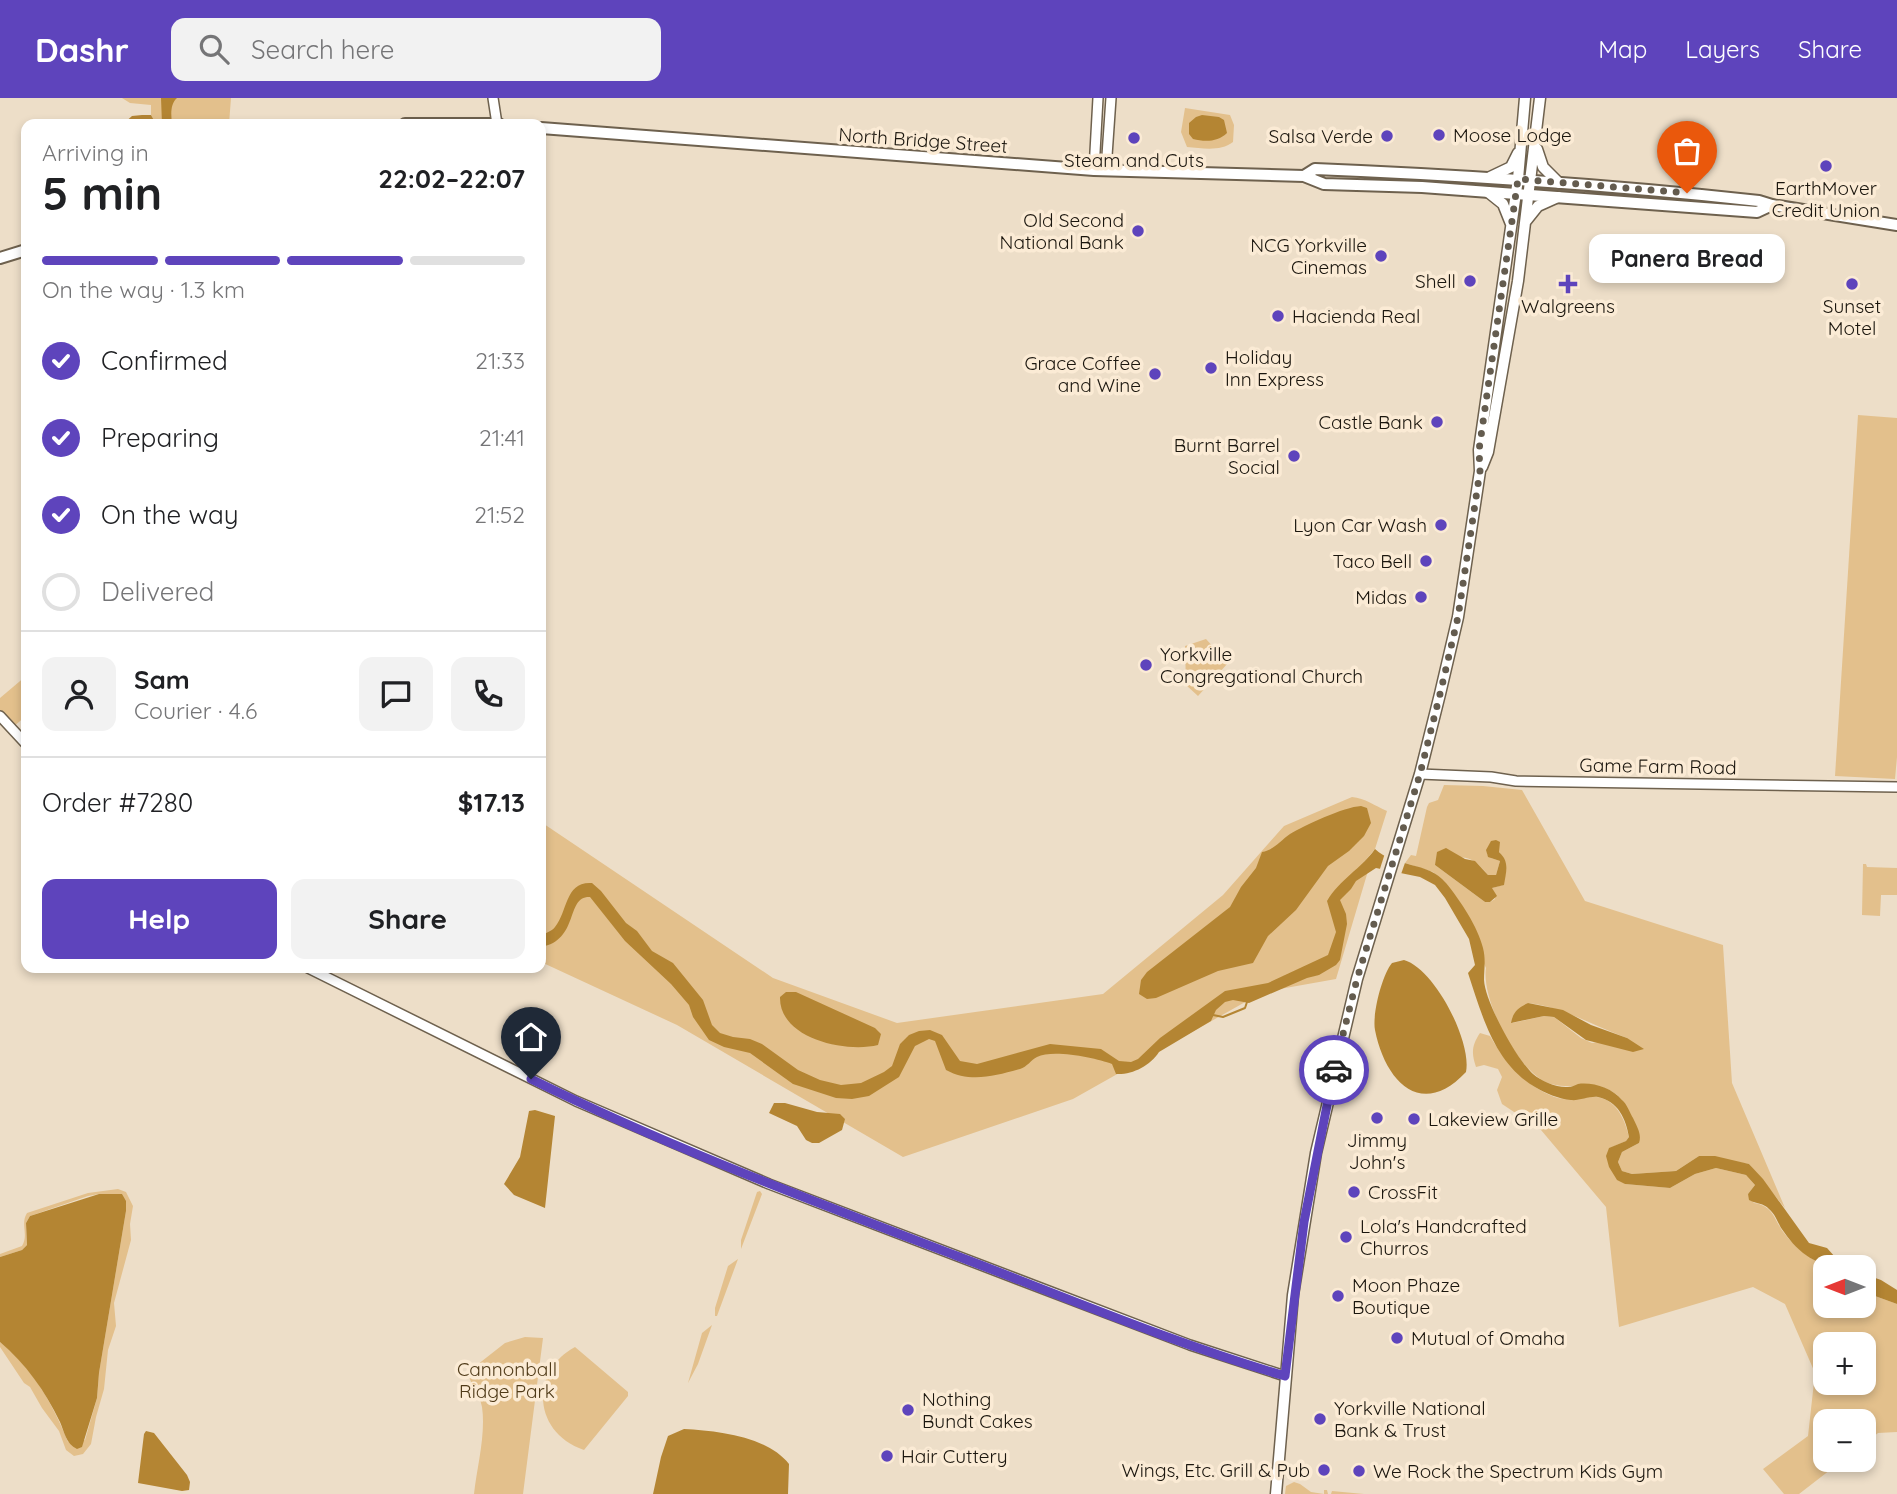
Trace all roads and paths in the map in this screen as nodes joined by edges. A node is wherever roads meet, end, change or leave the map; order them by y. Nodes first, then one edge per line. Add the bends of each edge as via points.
1 (493, 98) edge
2 (1098, 98) edge
3 (1111, 98) edge
4 (1525, 98) edge
5 (1540, 98) edge
6 (497, 119) edge
7 (546, 128) edge
8 (1535, 145) junction
9 (1521, 146) junction
10 (1094, 170) junction
11 (1106, 170) junction
12 (1304, 176) junction
13 (1490, 177) junction
14 (1518, 179) junction
15 (1531, 181) junction
16 (1559, 183) junction
17 (1487, 191) junction
18 (1516, 194) junction
19 (1529, 195) junction
20 (1558, 197) junction
21 (1772, 205) junction
22 (1526, 221) junction
23 (1511, 225) junction
24 (1897, 225) edge
25 (21, 252) edge
26 (0, 258) edge
27 (1480, 471) junction
28 (0, 716) edge
29 (21, 739) edge
30 (1420, 774) junction
31 (1897, 787) edge
32 (319, 973) edge
33 (1285, 1376) junction
34 (1276, 1494) edge

1 - 6 main road
2 - 10 main road
3 - 11 main road
4 - 9 main road
5 - 8 main road
7 - 10 highway, North Bridge Street
8 - 15 main road
8 - 16 main road via 1543,167
9 - 13 main road via 1511,167
9 - 14 main road
10 - 11 highway, North Bridge Street
11 - 12 highway, North Bridge Street
12 - 13 highway, North Bridge Street via 1315,169
12 - 17 highway, North Bridge Street via 1324,184
13 - 14 highway, North Bridge Street
14 - 15 highway, North Bridge Street
14 - 18 main road
15 - 16 highway, North Bridge Street
15 - 19 main road
16 - 21 highway, North Bridge Street via 1662,190
17 - 18 highway, North Bridge Street
17 - 23 main road via 1503,204
18 - 19 highway, North Bridge Street
18 - 23 main road
19 - 20 highway, North Bridge Street
19 - 22 main road
20 - 21 highway, North Bridge Street via 1757,212
20 - 22 main road via 1538,206
21 - 24 highway, North Bridge Street
22 - 27 main road via 1489,452
23 - 27 main road via 1479,450
25 - 26 highway
27 - 30 main road via 1458,617
28 - 29 main road
30 - 31 main road, Game Farm Road via 1516,781
30 - 33 main road via 1346,1019 1319,1140 1296,1275
32 - 33 main road via 576,1101 769,1184 1190,1345
33 - 34 main road

